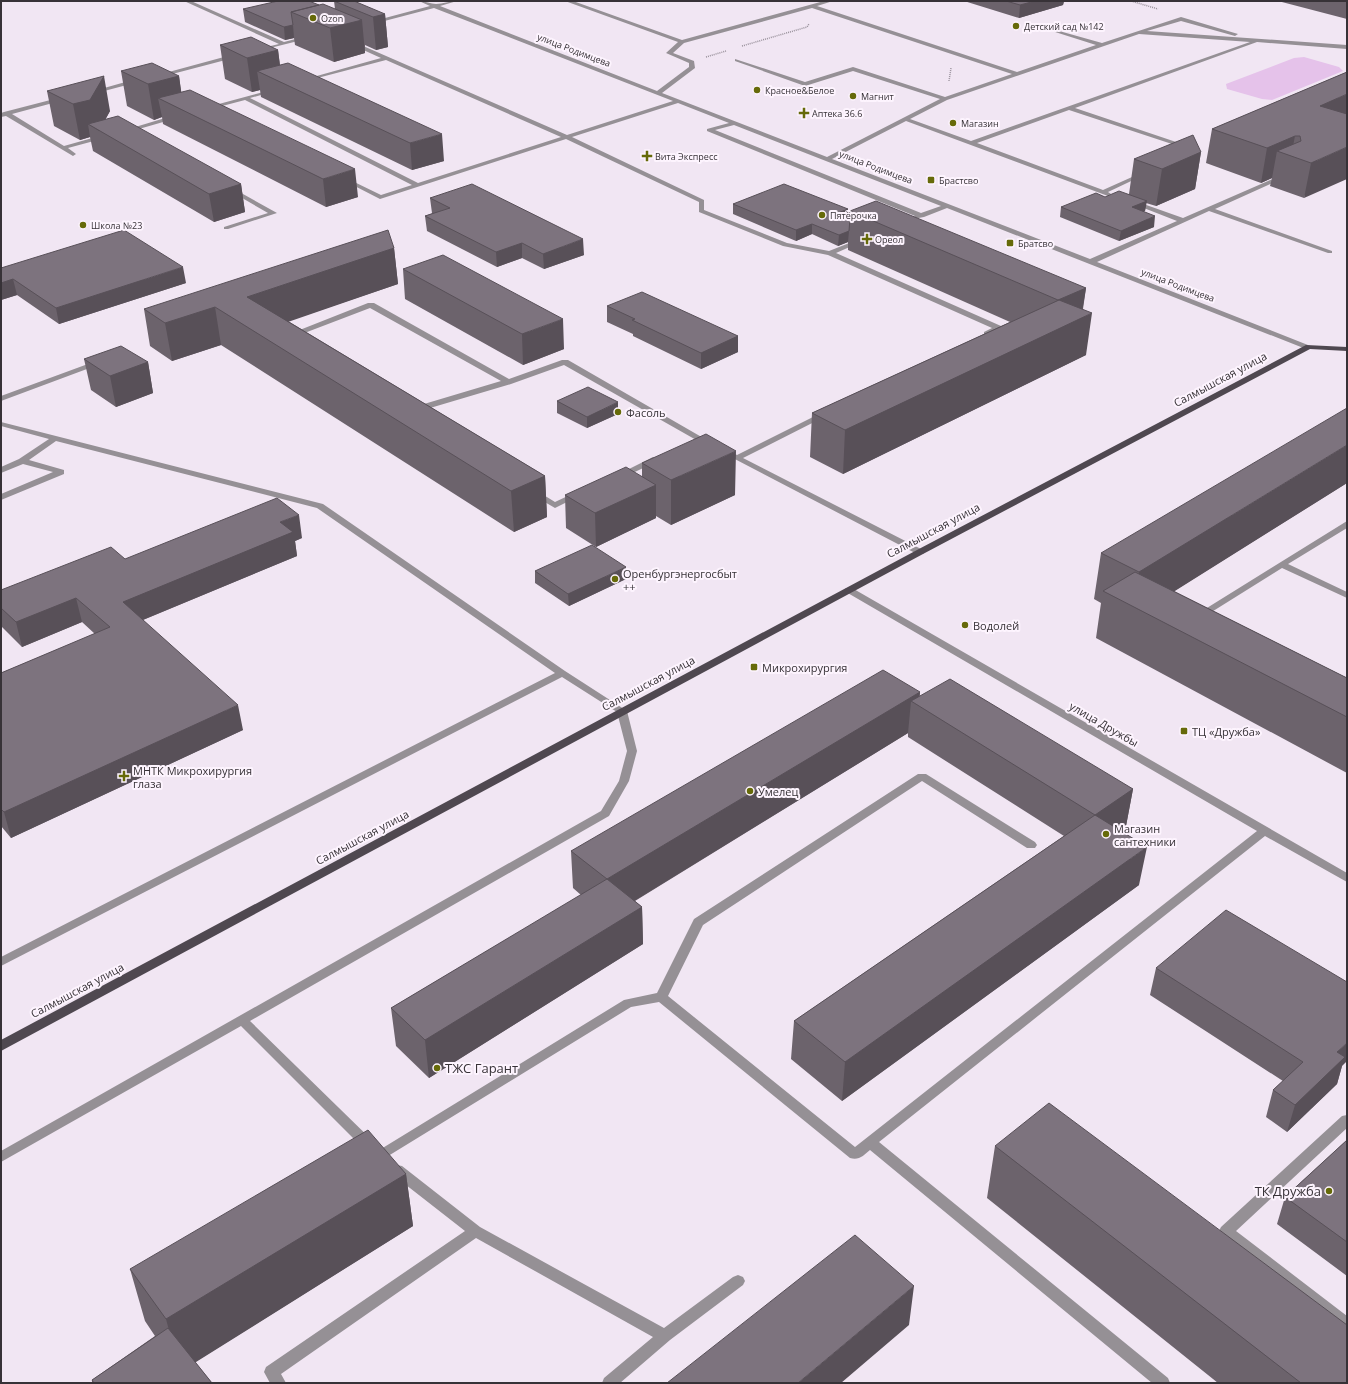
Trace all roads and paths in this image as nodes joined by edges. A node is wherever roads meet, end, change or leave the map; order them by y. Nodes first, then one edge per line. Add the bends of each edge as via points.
1 (187, 1) edge
2 (422, 1) edge
3 (454, 1) edge
4 (568, 1) edge
5 (830, 1) edge
6 (435, 6) junction
7 (812, 6) junction
8 (830, 12) junction
9 (367, 23) dead end
10 (1054, 30) dead end
11 (1139, 32) junction
12 (314, 37) edge
13 (343, 39) edge
14 (1257, 40) junction
15 (682, 42) junction
16 (284, 44) junction
17 (1102, 45) junction
18 (741, 46) dead end
19 (1347, 47) edge
20 (726, 50) dead end
21 (253, 52) edge
22 (245, 54) edge
23 (958, 55) junction
24 (387, 58) junction
25 (737, 60) dead end
26 (690, 61) junction
27 (1017, 74) junction
28 (153, 77) edge
29 (145, 79) edge
30 (305, 81) edge
31 (283, 87) edge
32 (658, 93) junction
33 (83, 94) edge
34 (934, 96) junction
35 (68, 98) edge
36 (246, 98) junction
37 (945, 99) junction
38 (679, 101) junction
39 (1069, 108) junction
40 (209, 113) edge
41 (4, 114) edge
42 (182, 115) edge
43 (905, 119) junction
44 (734, 123) junction
45 (123, 132) junction
46 (115, 134) edge
47 (130, 135) edge
48 (108, 136) edge
49 (566, 138) junction
50 (972, 143) junction
51 (793, 146) junction
52 (63, 148) junction
53 (1189, 148) edge
54 (73, 154) dead end
55 (769, 154) junction
56 (827, 159) junction
57 (1291, 172) edge
58 (1146, 173) dead end
59 (338, 176) edge
60 (417, 185) junction
61 (226, 187) edge
62 (1103, 192) junction
63 (1118, 197) edge
64 (1125, 200) edge
65 (947, 206) junction
66 (1209, 209) junction
67 (922, 216) junction
68 (1182, 220) junction
69 (907, 221) edge
70 (226, 228) dead end
71 (865, 238) edge
72 (1330, 252) dead end
73 (830, 253) junction
74 (1090, 262) junction
75 (281, 338) edge
76 (977, 339) edge
77 (1309, 347) junction
78 (1347, 349) edge
79 (105, 361) edge
80 (508, 382) junction
81 (1, 399) edge
82 (412, 411) edge
83 (829, 412) edge
84 (1, 424) edge
85 (55, 438) junction
86 (700, 441) edge
87 (725, 452) edge
88 (664, 456) edge
89 (737, 458) junction
90 (22, 462) junction
91 (1, 470) edge
92 (614, 478) edge
93 (529, 489) edge
94 (584, 492) edge
95 (1, 497) edge
96 (1347, 524) edge
97 (920, 552) junction
98 (1282, 566) junction
99 (849, 590) junction
100 (1347, 595) edge
101 (1206, 620) edge
102 (562, 673) junction
103 (622, 711) junction
104 (1264, 831) junction
105 (1031, 845) dead end
106 (1347, 878) edge
107 (1, 962) edge
108 (661, 997) junction
109 (241, 1019) junction
110 (1, 1046) edge
111 (1347, 1120) edge
112 (871, 1143) junction
113 (380, 1156) junction
114 (1, 1157) edge
115 (475, 1232) junction
116 (738, 1281) dead end
117 (1347, 1324) edge
118 (665, 1336) junction
119 (280, 1383) edge
120 (609, 1383) edge
121 (1163, 1383) edge

1 - 16 street
2 - 6 street, улица Родимцева
3 - 6 street
4 - 15 street
5 - 7 street
6 - 9 street
6 - 32 street, улица Родимцева
7 - 8 street
7 - 15 street
8 - 18 path via 817,16 807,27
8 - 23 street
10 - 17 street
11 - 14 street
11 - 14 street via 1180,19
11 - 17 street
12 - 16 street
13 - 24 street
14 - 19 street
14 - 39 street
15 - 26 street via 669,53
16 - 21 street
17 - 27 street
20 - 26 path
22 - 28 street
23 - 27 street
23 - 34 path via 952,58 948,90
24 - 30 street
24 - 49 street
25 - 34 street via 804,84 854,69
26 - 32 street via 692,68
27 - 37 street
29 - 33 street
31 - 36 street
32 - 38 street, улица Родимцева
34 - 37 street
35 - 41 street
36 - 40 street via 202,110
36 - 60 street
37 - 43 street
38 - 44 street, улица Родимцева
38 - 49 street
39 - 50 street
39 - 53 street
41 - 52 street
42 - 45 street
43 - 50 street
43 - 56 street
44 - 51 street, улица Родимцева
44 - 55 street via 709,130
45 - 46 street
45 - 47 street
48 - 52 street
49 - 60 street
49 - 73 street via 702,201 701,210 785,245
50 - 62 street
51 - 55 street
51 - 56 street, улица Родимцева
52 - 54 street
55 - 67 street
56 - 65 street, улица Родимцева
57 - 66 street
58 - 62 street
59 - 60 street via 380,196
61 - 70 street via 274,212
62 - 63 street
64 - 68 street
65 - 67 street
65 - 74 street, улица Родимцева
66 - 68 street
66 - 72 street
67 - 69 street
68 - 74 street
71 - 73 street
73 - 76 street via 998,328
74 - 77 street, улица Родимцева
75 - 80 street via 370,305
77 - 78 main road, улица Родимцева
77 - 97 main road, Салмышская улица
79 - 81 street
80 - 82 street
80 - 86 street via 565,362
83 - 89 street
84 - 85 street
85 - 90 street
85 - 102 street via 320,506
87 - 89 street
88 - 92 street
89 - 97 street
90 - 91 street
90 - 95 street via 61,472
93 - 94 street via 555,505
96 - 98 street
97 - 99 main road, Салмышская улица
98 - 100 street
98 - 101 street via 1199,616
99 - 103 main road, Салмышская улица
99 - 104 street, улица Дружбы
102 - 103 street
102 - 107 street
103 - 109 street via 632,751 624,781 605,814
103 - 110 main road, Салмышская улица
104 - 106 street, улица Дружбы
104 - 112 street
105 - 108 street via 922,776 698,922
108 - 112 street via 855,1154
108 - 113 street via 628,1002
109 - 113 street
109 - 114 street
111 - 117 street via 1226,1231
112 - 121 street
113 - 115 street
115 - 118 street
115 - 119 street via 271,1372
116 - 118 street
118 - 120 street

